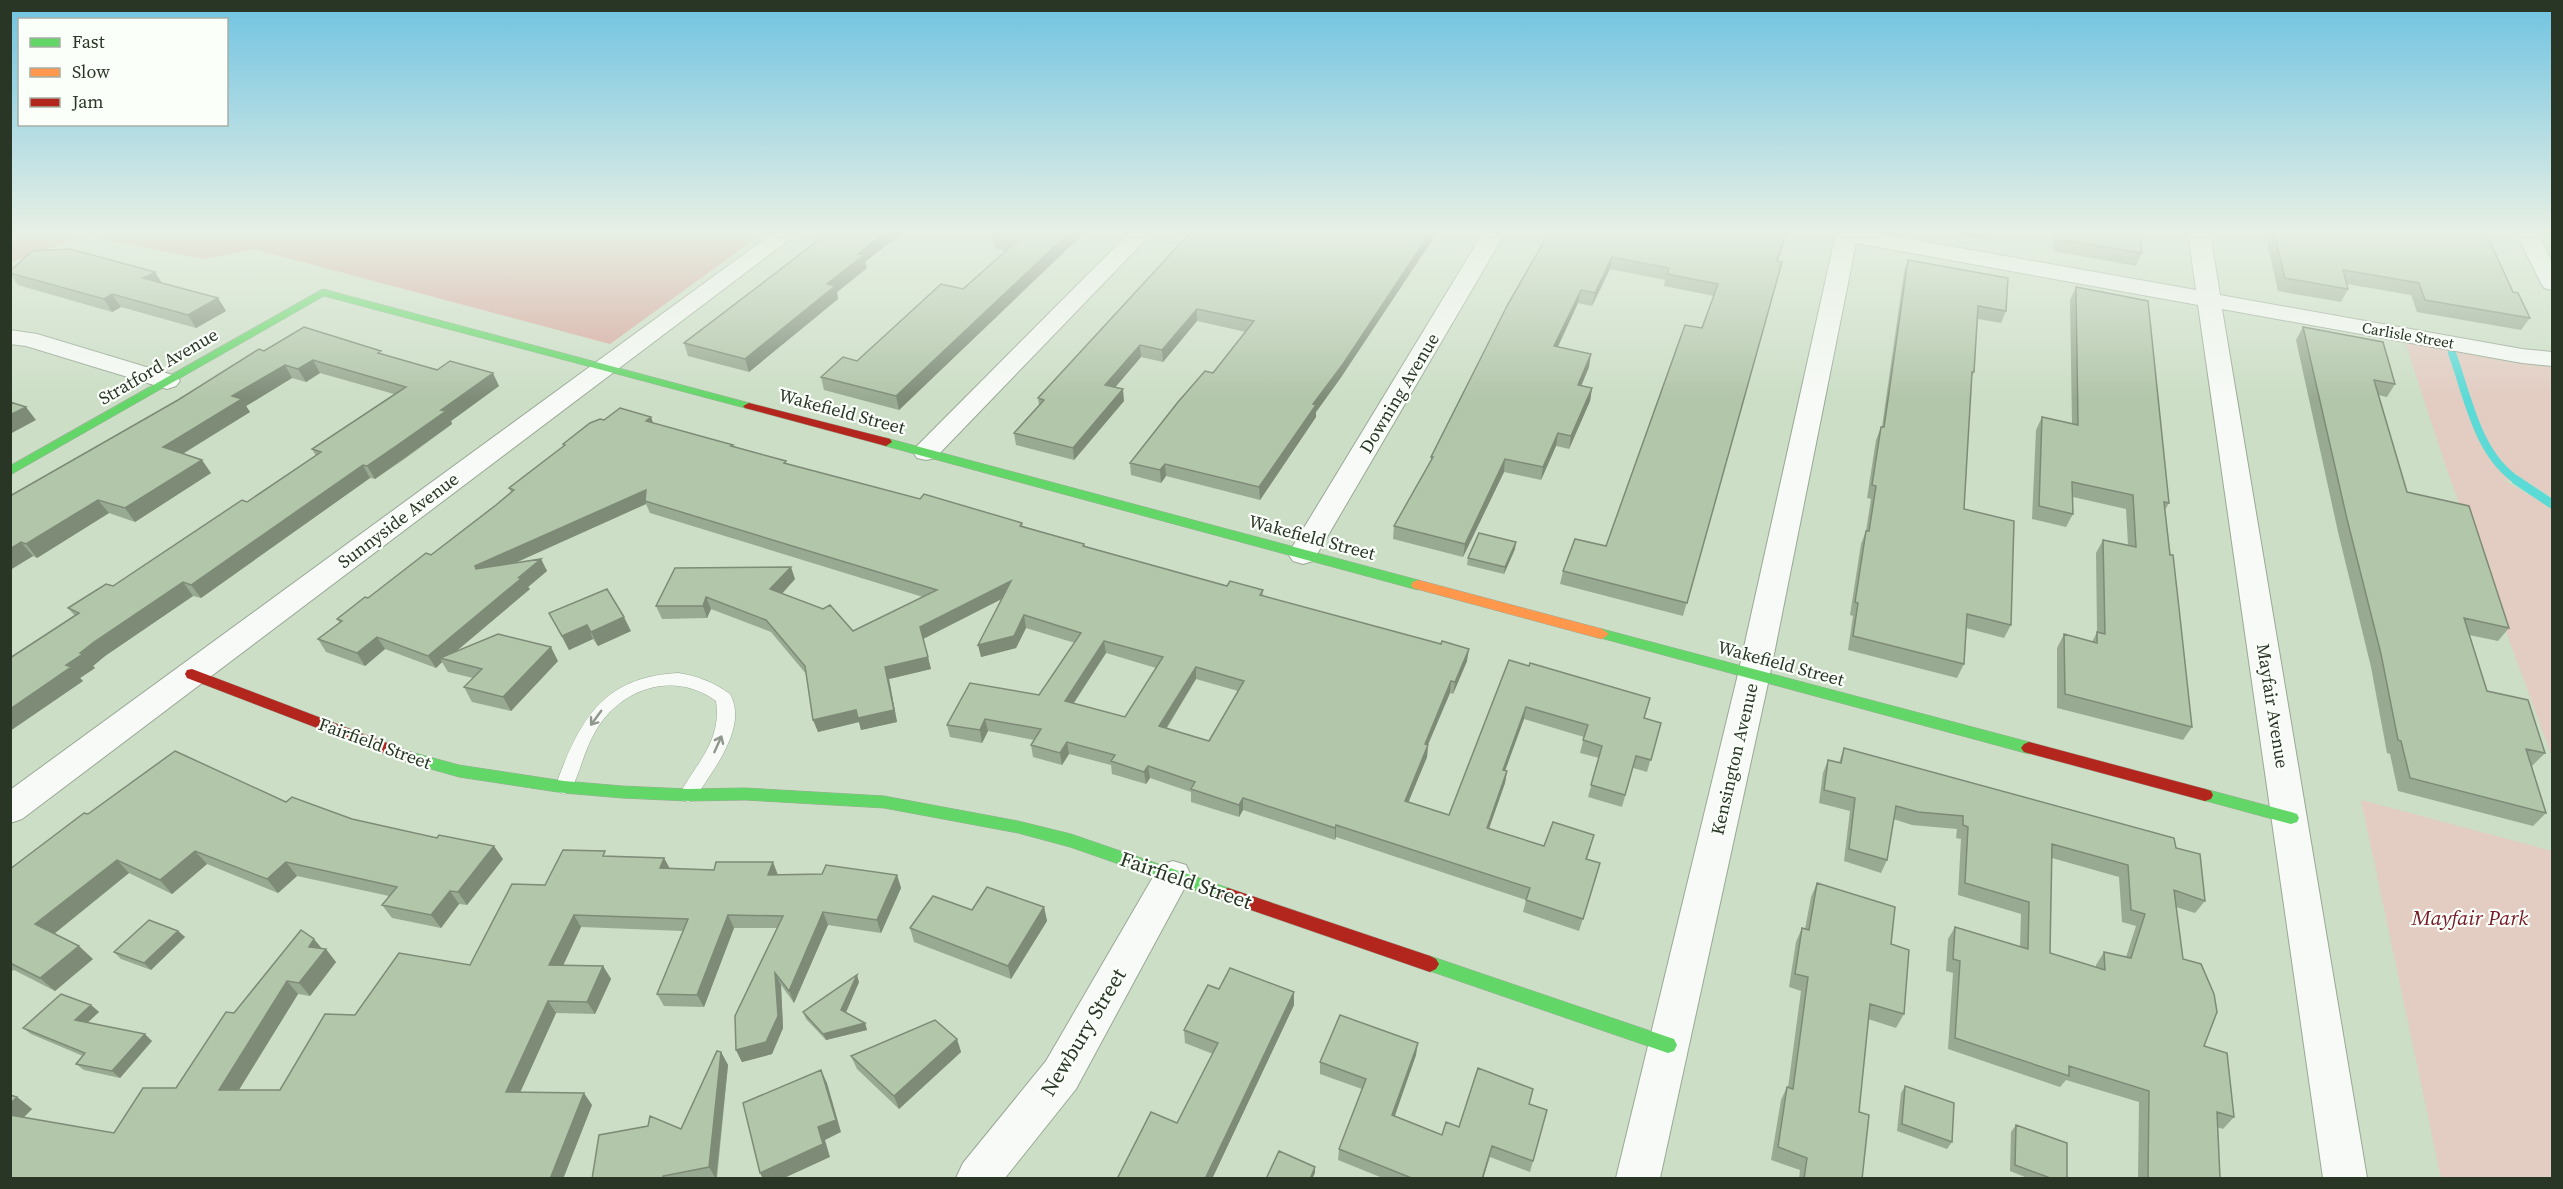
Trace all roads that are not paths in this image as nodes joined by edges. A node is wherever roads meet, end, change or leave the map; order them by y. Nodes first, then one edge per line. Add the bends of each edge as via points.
1 (711, 288) edge
2 (1087, 288) edge
3 (1461, 288) edge
4 (1833, 288) edge
5 (2146, 288) edge
6 (2208, 288) edge
7 (323, 291) joint
8 (2210, 300) junction
9 (10, 337) edge
10 (2553, 359) edge
11 (604, 367) junction
12 (167, 381) junction
13 (926, 452) junction
14 (10, 471) edge
15 (1304, 554) junction
16 (192, 674) junction
17 (1754, 674) junction
18 (564, 787) junction
19 (688, 795) junction
20 (10, 808) edge
21 (2291, 818) junction
22 (1173, 876) junction
23 (1668, 1044) junction
24 (978, 1179) edge
25 (1638, 1179) edge
26 (2345, 1179) edge

1 - 11 street, Sunnyside Avenue
2 - 13 street
3 - 15 street, Downing Avenue
4 - 17 street, Kensington Avenue
5 - 8 street, Carlisle Street
6 - 8 street, Mayfair Avenue
7 - 11 street, Wakefield Street
7 - 12 street, Stratford Avenue
8 - 10 street, Carlisle Street
8 - 21 street, Mayfair Avenue
9 - 12 street
11 - 13 street, Wakefield Street
11 - 16 street, Sunnyside Avenue
12 - 14 street, Stratford Avenue
13 - 15 street, Wakefield Street
15 - 17 street, Wakefield Street
16 - 18 street, Fairfield Street via 404,756 459,771
16 - 20 street, Sunnyside Avenue
17 - 21 street, Wakefield Street
17 - 23 street, Kensington Avenue
18 - 19 street, Fairfield Street
19 -> 18 lane via 712,757 727,718 724,698 714,688 674,678 620,694 600,712 575,756
19 - 22 street, Fairfield Street via 745,794 894,804 1018,827
21 - 26 street, Mayfair Avenue
22 - 23 street, Fairfield Street
22 - 24 street, Newbury Street via 1061,1075
23 - 25 street, Kensington Avenue

